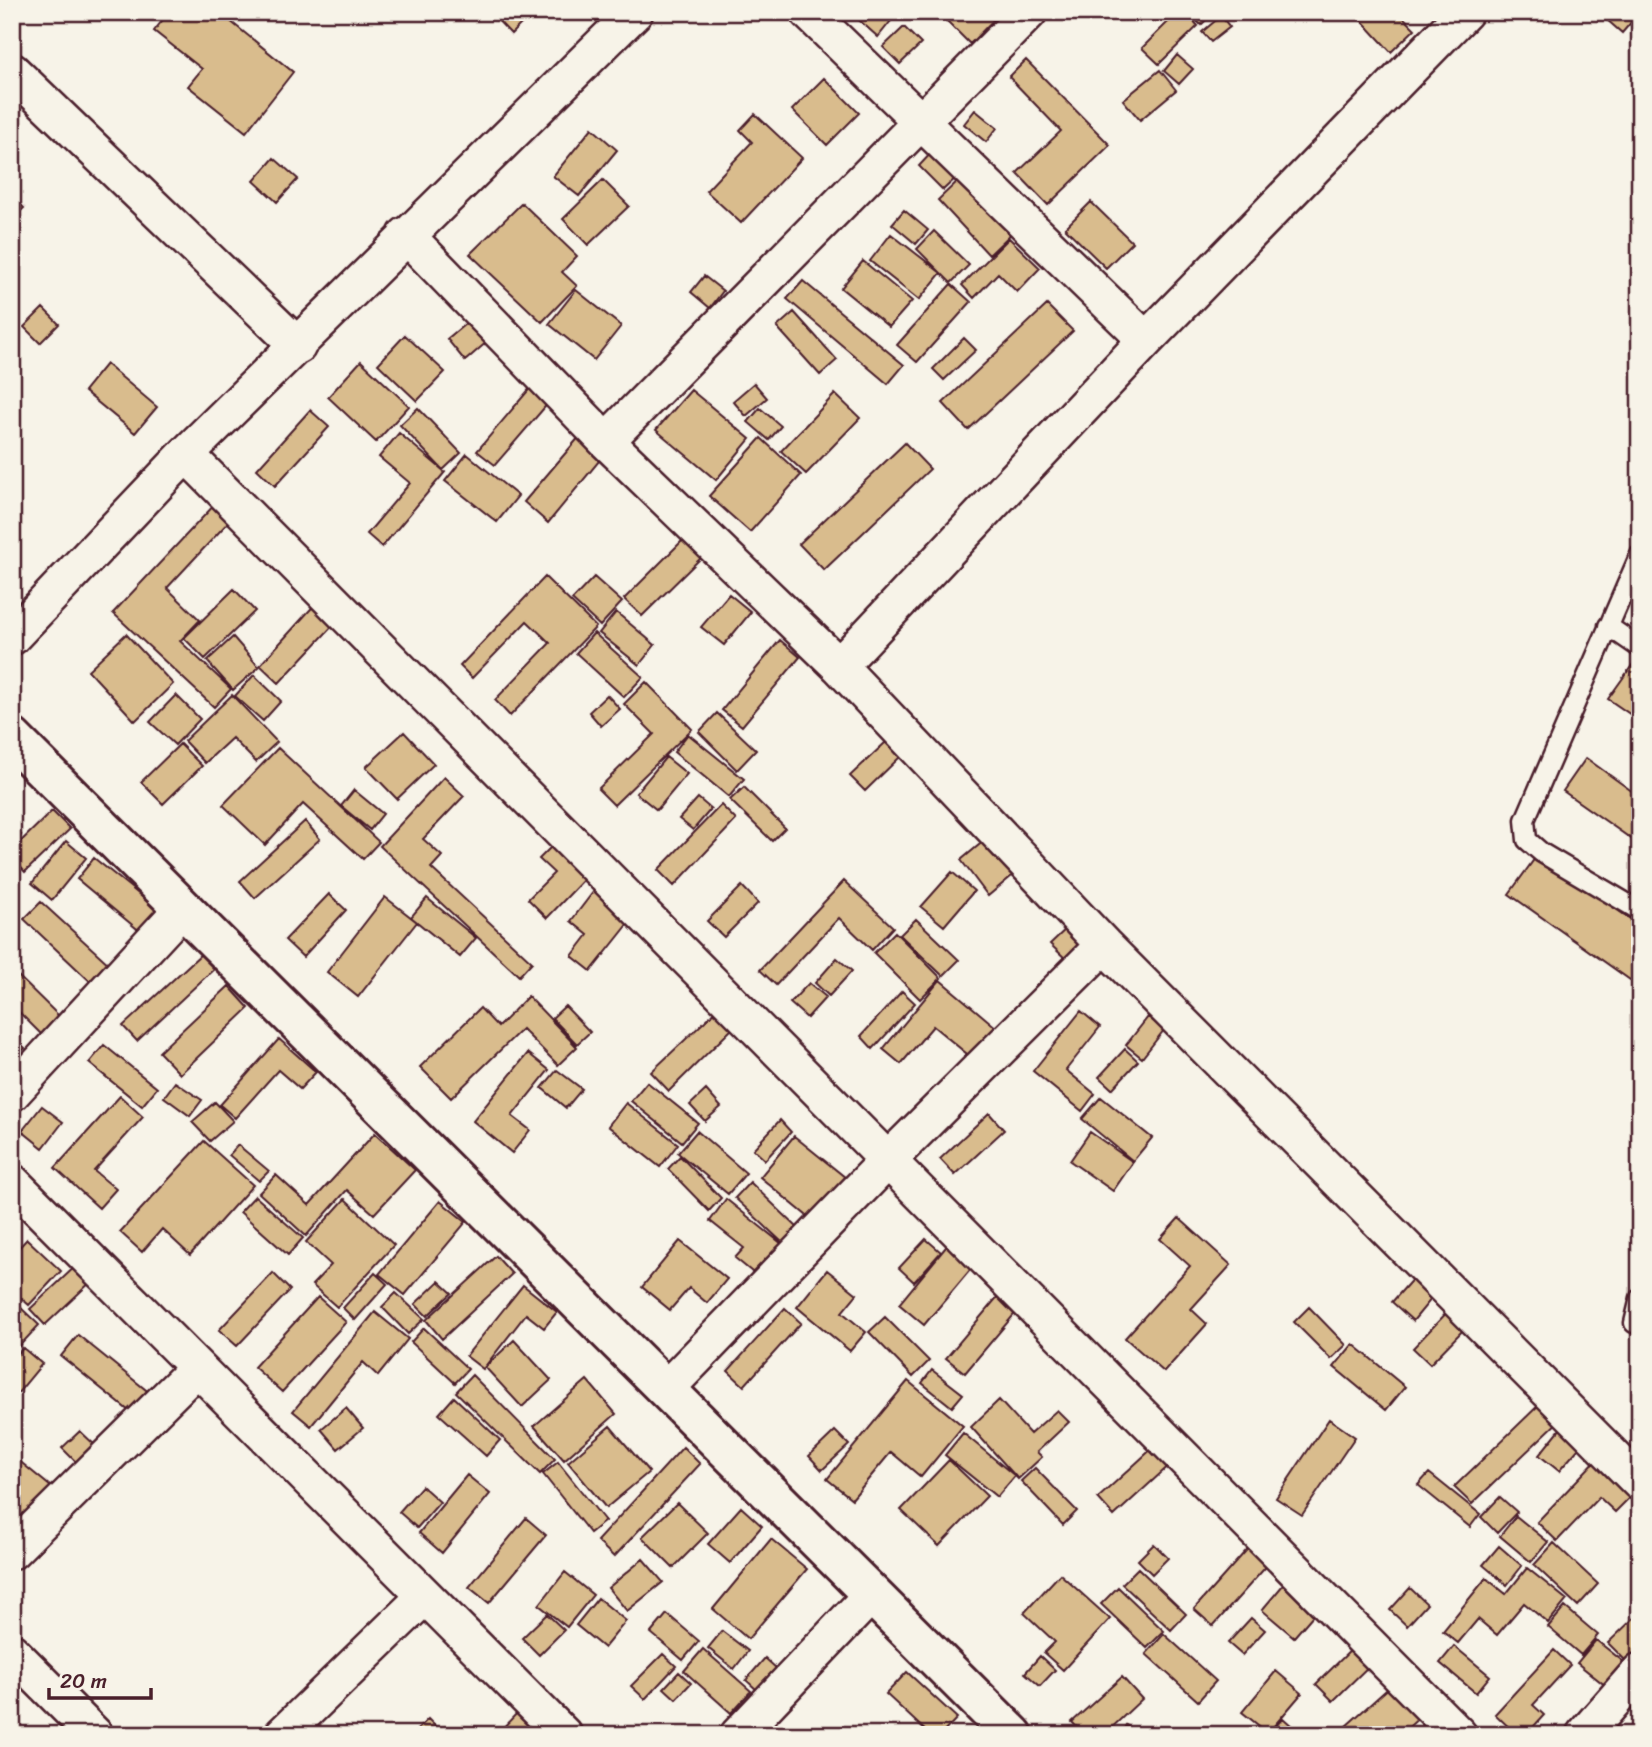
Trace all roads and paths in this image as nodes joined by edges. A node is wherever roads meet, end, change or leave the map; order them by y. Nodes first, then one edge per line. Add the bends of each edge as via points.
1 (635, 12) edge
2 (808, 12) edge
3 (1029, 12) edge
4 (1465, 12) edge
5 (12, 71) edge
6 (919, 123) junction
7 (406, 235) junction
8 (1146, 340) junction
9 (298, 346) junction
10 (606, 441) junction
11 (186, 454) junction
12 (1640, 554) edge
13 (1608, 626) junction
14 (12, 637) edge
15 (1640, 648) edge
16 (839, 666) junction
17 (12, 738) edge
18 (183, 908) junction
19 (1640, 911) edge
20 (1104, 945) junction
21 (12, 1093) edge
22 (889, 1159) junction
23 (12, 1182) edge
24 (1640, 1298) edge
25 (1634, 1323) dead end
26 (197, 1368) junction
27 (666, 1389) junction
28 (1640, 1483) edge
29 (12, 1551) edge
30 (872, 1594) junction
31 (425, 1596) junction
32 (12, 1652) edge
33 (1640, 1671) edge
34 (96, 1735) edge
35 (282, 1735) edge
36 (564, 1735) edge
37 (738, 1735) edge
38 (1013, 1735) edge
39 (1459, 1735) edge
40 (1584, 1735) edge

1 - 7 street
2 - 6 street
3 - 6 street
4 - 8 street
5 - 9 street
6 - 8 street
6 - 10 street
7 - 9 street
7 - 10 street
8 - 16 street
9 - 11 street
10 - 16 street
11 - 14 street
11 - 22 street
12 - 13 lane
13 - 15 lane
13 - 19 lane via 1525,820 1527,840
16 - 20 street
17 - 18 street
18 - 21 street
18 - 27 street
20 - 22 street
20 - 28 street
22 - 27 street
22 - 39 street
23 - 26 street
24 - 25 lane
26 - 29 street
26 - 31 street
27 - 30 street
30 - 37 street
30 - 38 street
31 - 35 street
31 - 36 street
32 - 34 street
33 - 40 street

